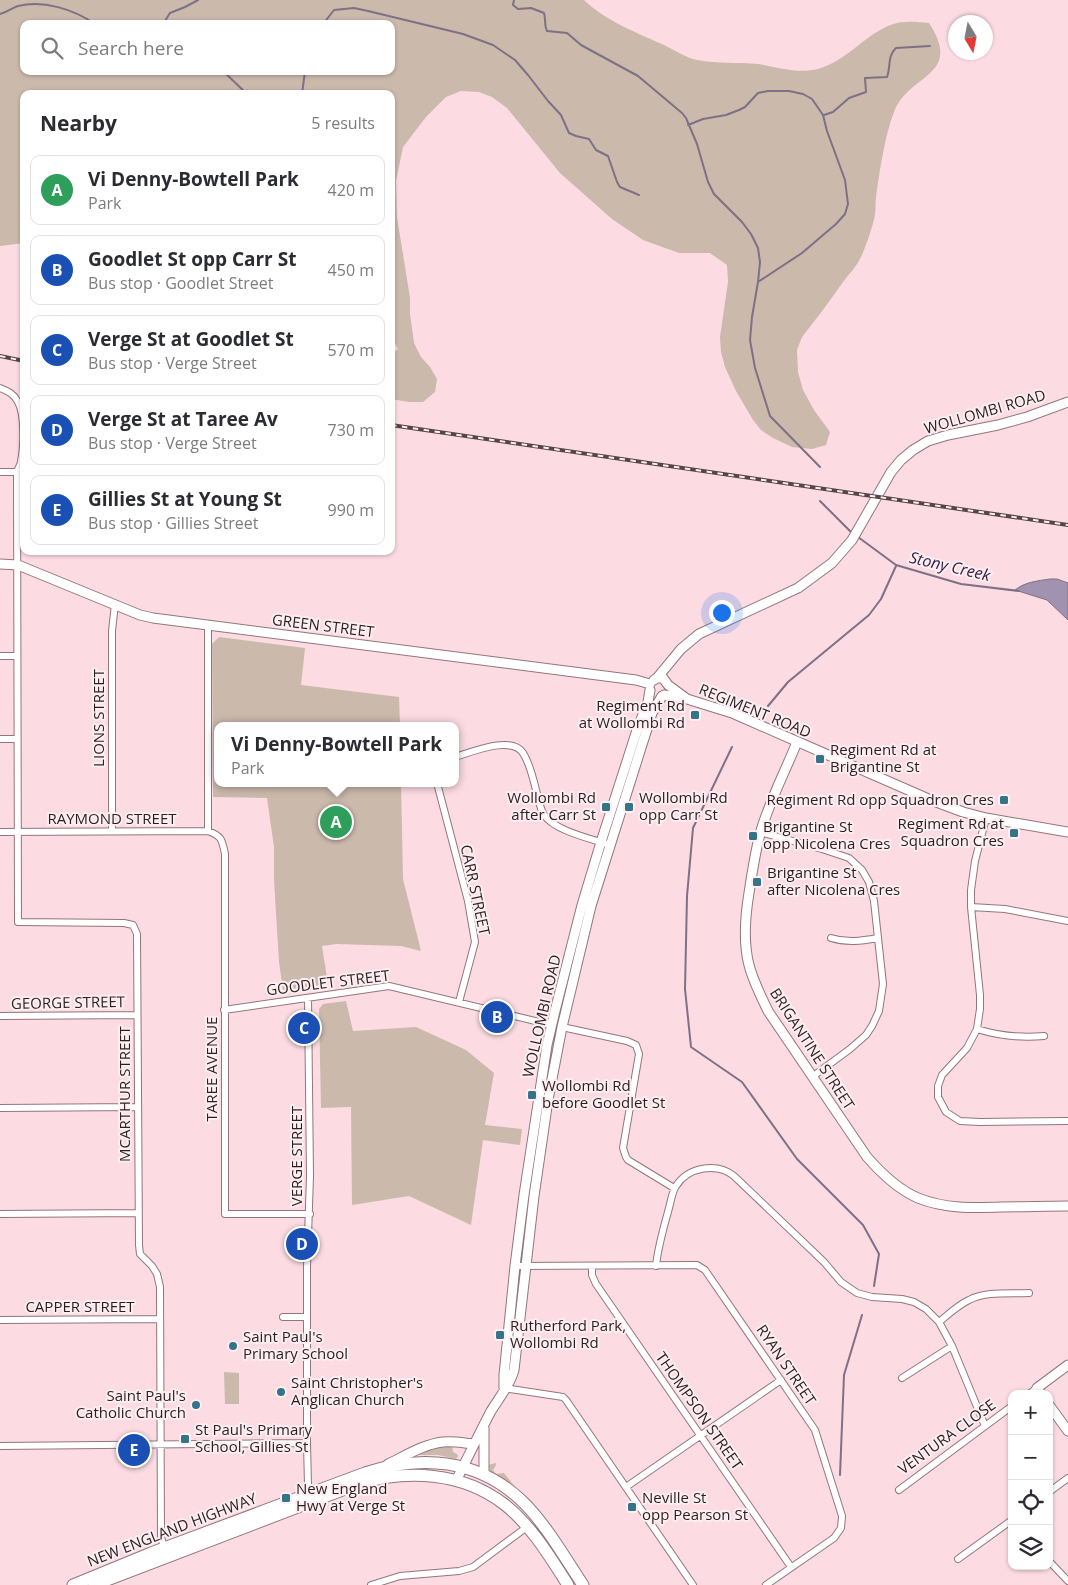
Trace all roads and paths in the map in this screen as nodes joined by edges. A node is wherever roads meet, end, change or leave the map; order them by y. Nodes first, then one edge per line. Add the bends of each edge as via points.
1 (0, 388) edge
2 (1068, 402) edge
3 (20, 407) edge
4 (20, 464) edge
5 (0, 472) edge
6 (17, 472) junction
7 (0, 564) edge
8 (18, 565) junction
9 (115, 604) junction
10 (208, 625) junction
11 (0, 656) edge
12 (17, 656) junction
13 (670, 662) junction
14 (668, 683) junction
15 (653, 684) junction
16 (663, 696) junction
17 (687, 698) junction
18 (0, 739) edge
19 (17, 739) junction
20 (798, 742) junction
21 (459, 755) edge
22 (438, 787) edge
23 (986, 818) junction
24 (112, 831) junction
25 (208, 831) junction
26 (0, 832) edge
27 (18, 832) junction
28 (760, 832) junction
29 (1068, 832) edge
30 (601, 842) junction
31 (610, 845) junction
32 (971, 907) junction
33 (1068, 921) edge
34 (830, 938) dead end
35 (878, 938) junction
36 (308, 998) junction
37 (459, 1002) junction
38 (224, 1010) junction
39 (137, 1015) junction
40 (0, 1016) edge
41 (552, 1025) junction
42 (562, 1027) junction
43 (977, 1030) junction
44 (1044, 1036) dead end
45 (812, 1077) junction
46 (137, 1107) junction
47 (0, 1108) edge
48 (1068, 1121) edge
49 (674, 1188) junction
50 (1068, 1206) edge
51 (138, 1213) junction
52 (0, 1214) edge
53 (310, 1214) junction
54 (515, 1266) junction
55 (656, 1266) junction
56 (526, 1267) junction
57 (592, 1267) junction
58 (1028, 1294) dead end
59 (283, 1317) dead end
60 (307, 1317) junction
61 (160, 1319) junction
62 (0, 1320) edge
63 (939, 1322) junction
64 (952, 1346) junction
65 (1068, 1365) edge
66 (902, 1378) dead end
67 (781, 1380) junction
68 (504, 1388) junction
69 (1038, 1390) edge
70 (1008, 1409) edge
71 (1053, 1410) edge
72 (484, 1424) junction
73 (985, 1426) junction
74 (1068, 1431) edge
75 (701, 1436) junction
76 (307, 1443) junction
77 (161, 1444) junction
78 (474, 1444) junction
79 (0, 1446) edge
80 (463, 1467) junction
81 (381, 1468) junction
82 (484, 1475) junction
83 (1068, 1478) edge
84 (456, 1481) junction
85 (626, 1487) junction
86 (1053, 1489) edge
87 (899, 1490) dead end
88 (311, 1493) junction
89 (1008, 1523) edge
90 (527, 1527) junction
91 (165, 1552) junction
92 (958, 1560) dead end
93 (1053, 1565) edge
94 (791, 1567) junction
95 (1068, 1581) edge
96 (73, 1585) edge
97 (94, 1585) edge
98 (371, 1585) edge
99 (568, 1585) edge
100 (583, 1585) edge
101 (693, 1585) edge
102 (766, 1585) edge

1 - 3 street via 9,391
2 - 13 main road, WOLLOMBI ROAD via 998,426 948,435 914,450 891,472 852,540 826,568 798,588 699,634
4 - 6 street
5 - 6 street
6 - 8 street
7 - 8 main road, GREEN STREET
8 - 9 main road, GREEN STREET
8 - 12 street
9 - 10 main road, GREEN STREET via 146,616
9 - 24 street, LIONS STREET via 112,631
10 - 15 main road, GREEN STREET
10 - 25 street
11 - 12 street
12 - 19 street
13 - 14 main road
13 - 15 main road, WOLLOMBI ROAD
14 - 15 main road via 663,678
14 - 16 main road via 668,690
14 - 17 main road, REGIMENT ROAD
15 - 16 main road via 656,696
15 - 30 main road, WOLLOMBI ROAD
16 - 17 main road, REGIMENT ROAD
16 - 31 main road, WOLLOMBI ROAD via 652,713
17 - 20 main road, REGIMENT ROAD via 732,713
18 - 19 street
19 - 27 street
20 - 23 main road, REGIMENT ROAD via 931,800
20 - 28 main road, BRIGANTINE STREET
21 - 30 street via 502,744 520,748 544,815 556,826
22 - 37 street, CARR STREET via 468,901 475,942
23 - 29 main road, REGIMENT ROAD
23 - 32 street via 975,861
24 - 25 street, RAYMOND STREET
24 - 27 street, RAYMOND STREET
25 - 38 street, TAREE AVENUE via 222,840 225,854
26 - 27 street, RAYMOND STREET
27 - 39 street, MCARTHUR STREET via 18,922 132,924 137,934
28 - 35 street via 849,858 869,882
28 - 45 main road, BRIGANTINE STREET via 747,907 745,935 749,965 768,1011
30 - 31 street
30 - 41 main road, WOLLOMBI ROAD
31 - 42 main road, WOLLOMBI ROAD via 591,906
32 - 33 street via 1005,909
32 - 43 street via 980,995
34 - 35 street via 850,942
35 - 45 street via 883,984 879,1012 866,1035
36 - 37 street, GOODLET STREET via 389,986
36 - 38 street, GOODLET STREET
36 - 53 street, VERGE STREET
37 - 41 street, GOODLET STREET
38 - 53 street, TAREE AVENUE via 225,1214
39 - 40 street, GEORGE STREET
39 - 46 street, MCARTHUR STREET
41 - 42 main road
41 - 54 main road, WOLLOMBI ROAD via 538,1099
42 - 49 street via 636,1044 639,1054 624,1153 628,1160
42 - 56 main road, WOLLOMBI ROAD via 548,1100
43 - 44 street via 1010,1036
43 - 48 street via 967,1048 942,1075 938,1097 946,1112 960,1121
45 - 50 main road, BRIGANTINE STREET via 882,1174 916,1197 938,1205 967,1208
46 - 47 street
46 - 51 street, MCARTHUR STREET
49 - 55 street
49 - 63 street via 685,1176 698,1170 725,1170 846,1286 864,1296 914,1302
51 - 52 street
51 - 61 street, MCARTHUR STREET via 138,1245 140,1254 157,1274
53 - 60 street, VERGE STREET
54 - 56 street
54 - 68 main road, WOLLOMBI ROAD
55 - 57 street
55 - 67 street, RYAN STREET via 703,1267
56 - 57 street
56 - 68 main road, WOLLOMBI ROAD via 516,1362 512,1378
57 - 75 street, THOMPSON STREET via 596,1284
58 - 63 street via 993,1294 970,1299
59 - 60 street
60 - 76 street, VERGE STREET
61 - 62 street, CAPPER STREET
61 - 77 street
63 - 64 street
64 - 66 street
64 - 73 street
65 - 69 main road
67 - 75 street
67 - 94 street, RYAN STREET via 817,1435 842,1516 834,1538
68 - 72 main road, WOLLOMBI ROAD
68 - 85 street via 563,1397
70 - 73 street, VENTURA CLOSE
71 - 74 main road
72 - 78 main road, WOLLOMBI ROAD
72 - 82 main road
73 - 87 street, VENTURA CLOSE
75 - 85 street
75 - 94 street, THOMPSON STREET
76 - 77 street
76 - 88 street, VERGE STREET
77 - 79 street
77 - 91 street via 161,1537
78 - 80 main road, WOLLOMBI ROAD
78 - 81 main road via 436,1444
80 - 81 highway, NEW ENGLAND HIGHWAY via 421,1462
80 - 82 highway, NEW ENGLAND HIGHWAY
80 - 84 main road, WOLLOMBI ROAD
81 - 88 highway, NEW ENGLAND HIGHWAY
82 - 100 highway, NEW ENGLAND HIGHWAY via 514,1494 532,1512
83 - 86 street
84 - 90 highway, NEW ENGLAND HIGHWAY via 503,1504
84 - 91 highway, NEW ENGLAND HIGHWAY via 410,1475 377,1478
85 - 101 street
88 - 91 highway, NEW ENGLAND HIGHWAY
89 - 92 street
90 - 98 street via 473,1567 400,1576
90 - 99 highway, NEW ENGLAND HIGHWAY
91 - 96 highway, NEW ENGLAND HIGHWAY
91 - 97 highway, NEW ENGLAND HIGHWAY
93 - 95 street
94 - 102 street

